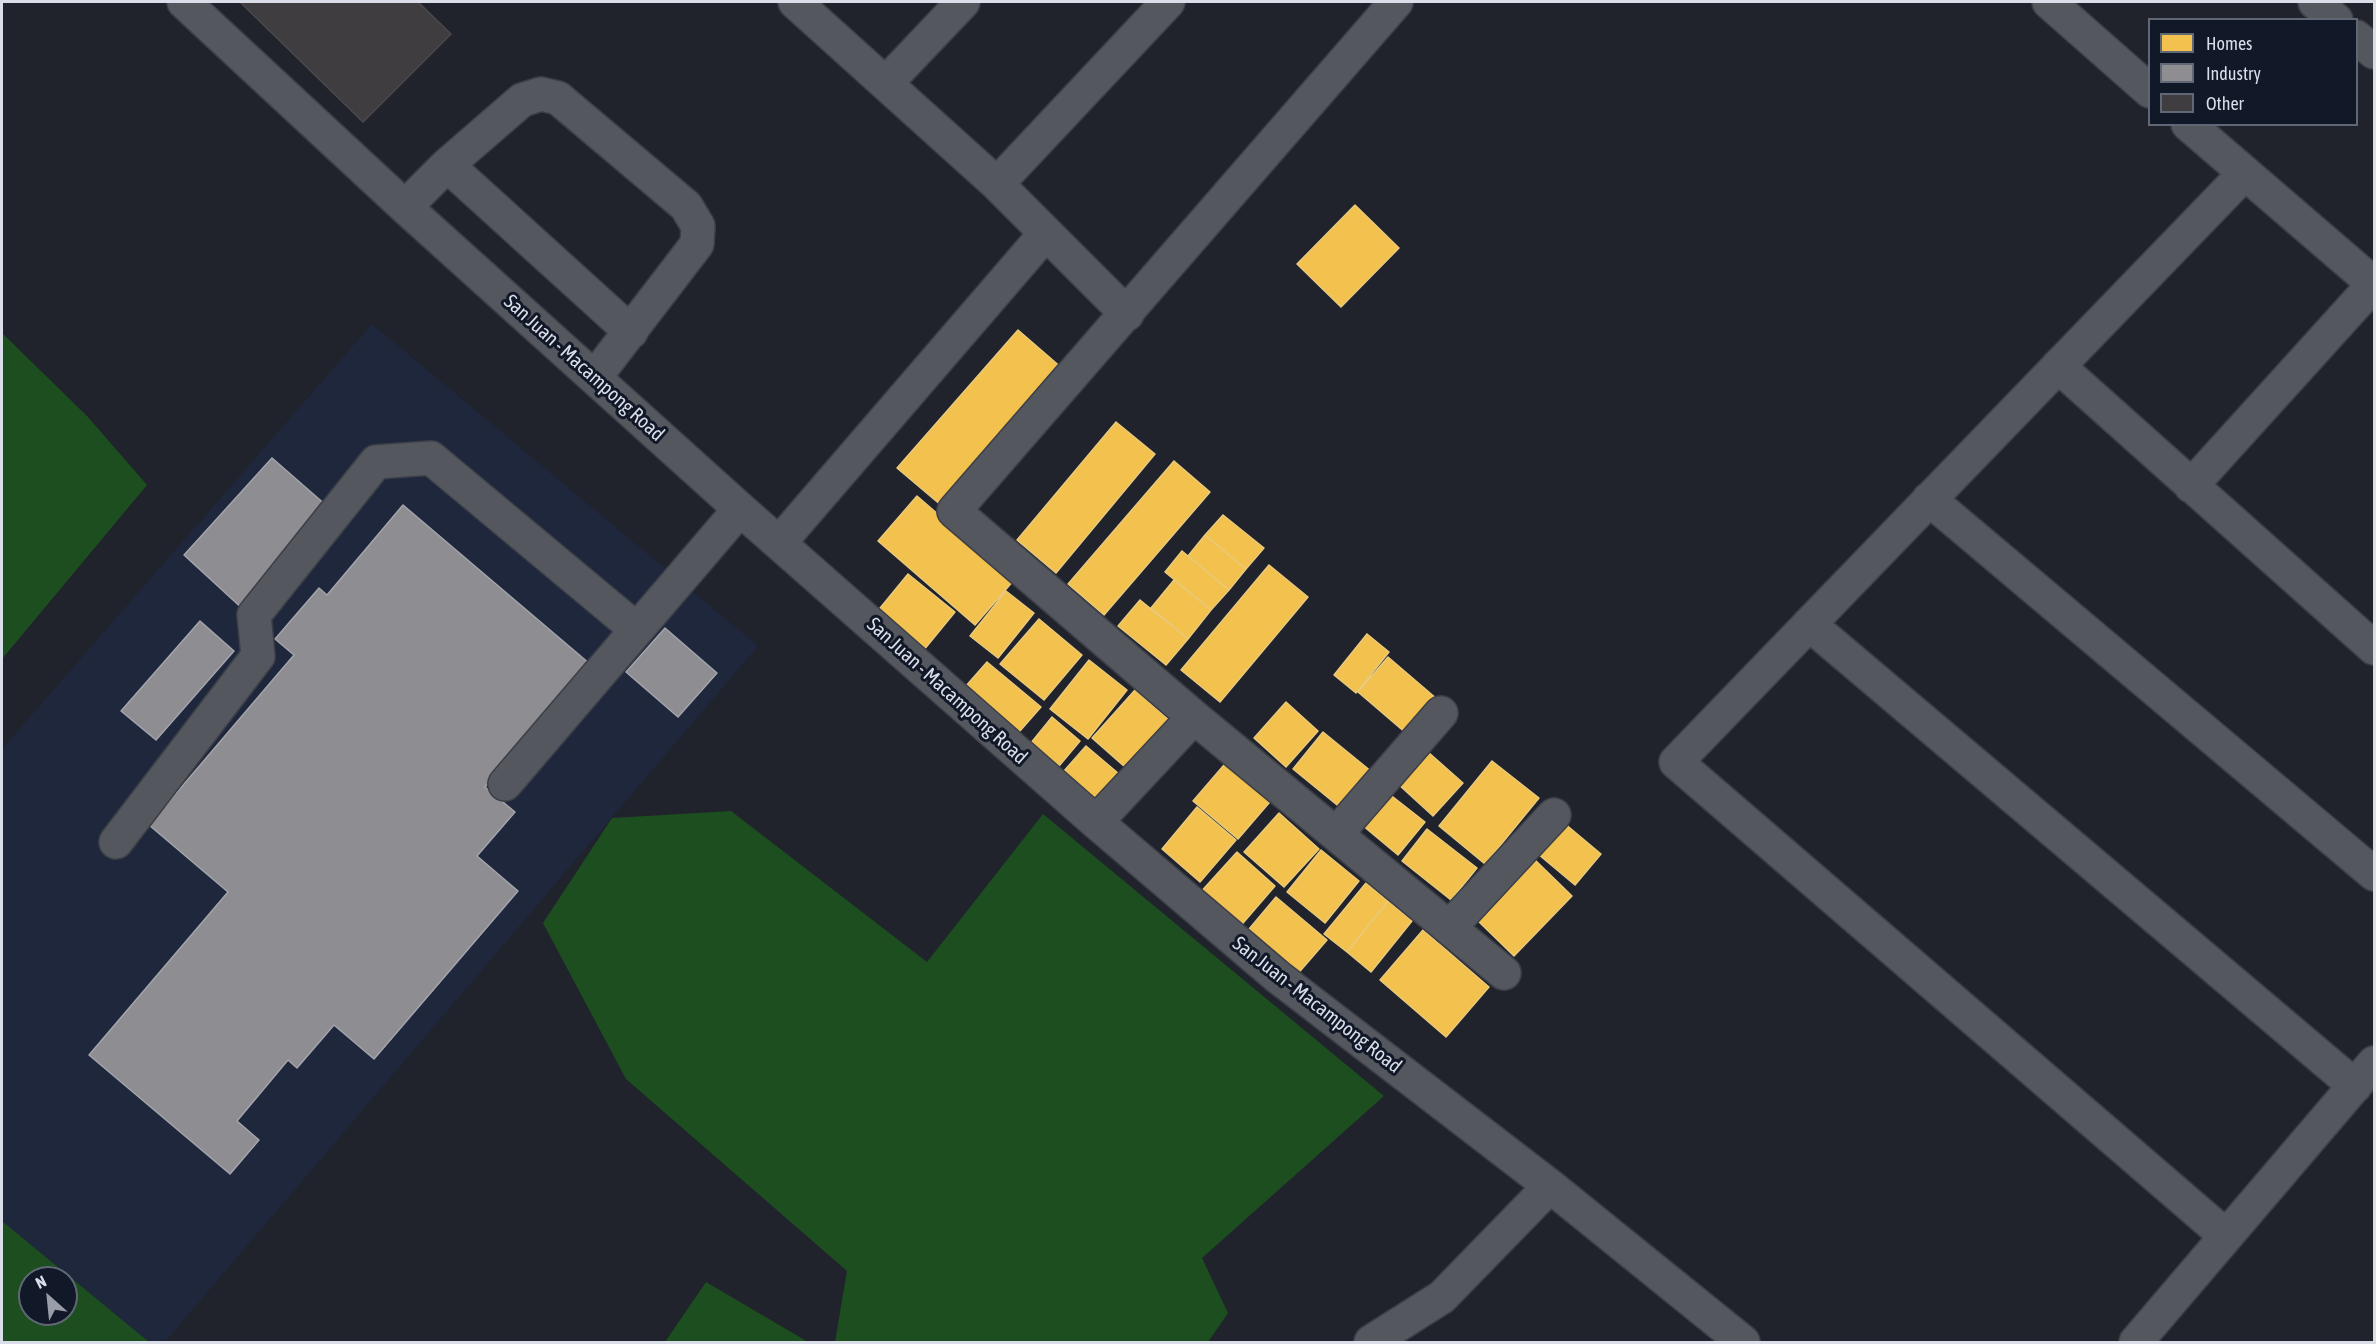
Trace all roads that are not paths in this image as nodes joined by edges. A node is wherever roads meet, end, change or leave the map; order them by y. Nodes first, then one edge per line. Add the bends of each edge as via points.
1 (184, 2) edge
2 (795, 2) edge
3 (963, 2) edge
4 (1168, 2) edge
5 (1396, 2) edge
6 (2049, 2) edge
7 (2315, 2) edge
8 (2334, 18) edge
9 (2358, 39) edge
10 (2374, 52) edge
11 (886, 83) junction
12 (2148, 89) edge
13 (2190, 126) edge
14 (447, 165) junction
15 (2244, 174) junction
16 (997, 184) junction
17 (405, 207) junction
18 (1046, 233) junction
19 (2374, 284) edge
20 (1127, 314) junction
21 (631, 332) junction
22 (2058, 366) junction
23 (595, 377) junction
24 (2191, 486) junction
25 (1929, 499) junction
26 (740, 509) junction
27 (780, 542) junction
28 (1809, 624) junction
29 (636, 629) junction
30 (2374, 648) edge
31 (1441, 713) dead end
32 (1194, 717) junction
33 (505, 784) dead end
34 (1554, 815) dead end
35 (1096, 822) junction
36 (1337, 833) junction
37 (116, 842) dead end
38 (2374, 874) edge
39 (1449, 928) junction
40 (1504, 973) dead end
41 (2365, 1074) edge
42 (1550, 1186) junction
43 (2226, 1236) junction
44 (1371, 1342) edge
45 (1743, 1342) edge
46 (2136, 1342) edge

1 - 17 street, San Juan - Macampong Road
2 - 11 street
3 - 11 street
4 - 16 street
5 - 20 street
6 - 12 street
7 - 8 street
9 - 10 street
11 - 16 street
13 - 15 street
14 - 17 street
14 - 21 street
14 - 21 street via 522,100 541,94 558,98 686,206 698,226 697,244
15 - 19 street
15 - 22 street
16 - 18 street
17 - 23 street, San Juan - Macampong Road
18 - 20 street
18 - 27 street
19 - 24 street
20 - 32 street via 954,512
21 - 23 street
22 - 24 street
22 - 25 street
23 - 26 street, San Juan - Macampong Road
24 - 30 street
25 - 28 street
25 - 38 street
26 - 27 street, San Juan - Macampong Road
26 - 29 street
27 - 35 street, San Juan - Macampong Road
28 - 41 street
28 - 43 street via 1676,762
29 - 33 street
29 - 37 street via 431,458 376,462 254,615 258,656
31 - 36 street
32 - 35 street
32 - 36 street
34 - 39 street
35 - 42 street, San Juan - Macampong Road via 1278,977
36 - 39 street
39 - 40 street
41 - 43 street
42 - 44 street via 1442,1297
42 - 45 street, San Juan - Macampong Road
43 - 46 street

